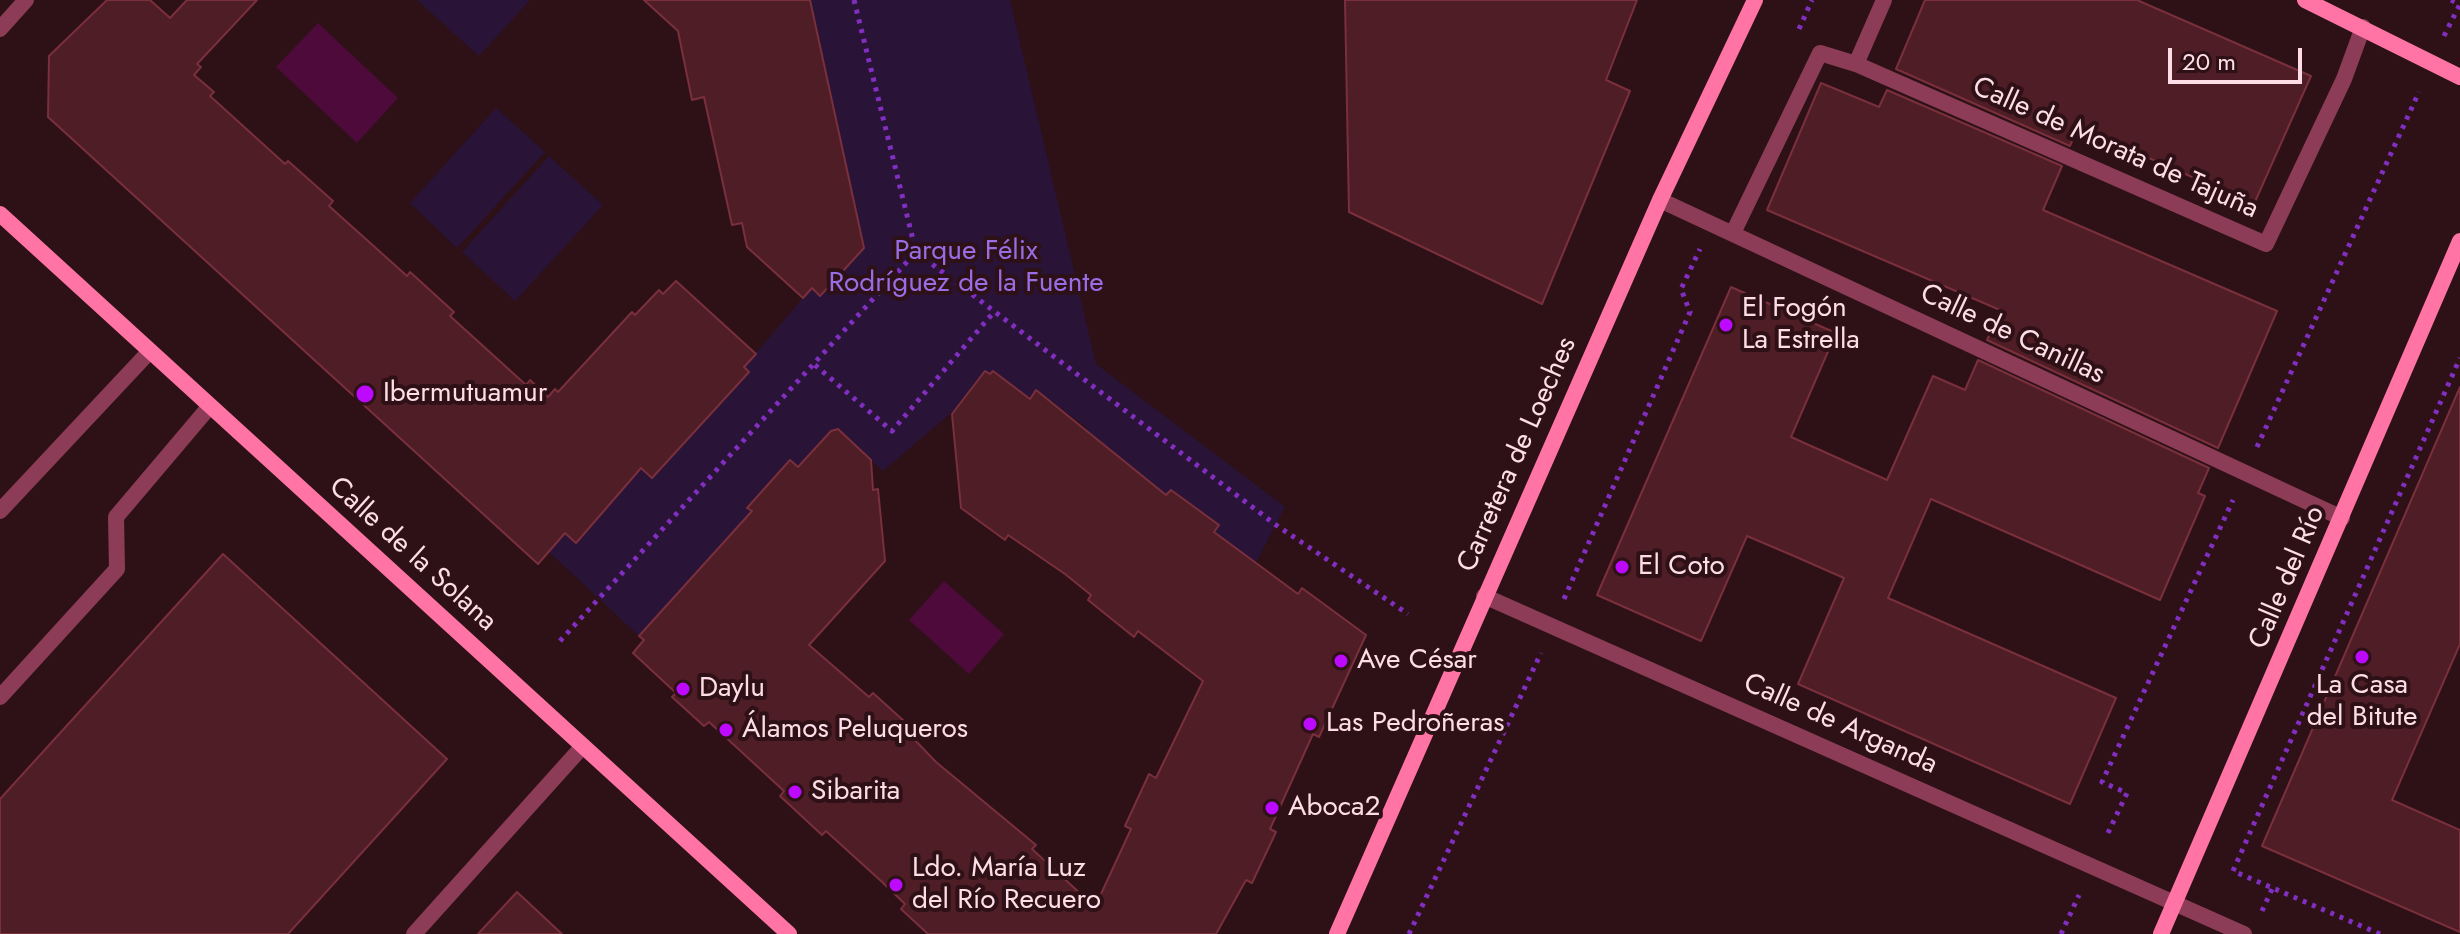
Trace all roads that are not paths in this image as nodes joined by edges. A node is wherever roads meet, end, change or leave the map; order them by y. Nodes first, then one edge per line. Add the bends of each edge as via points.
1 (26, 0) edge
2 (1755, 0) edge
3 (1884, 0) edge
4 (2305, 0) edge
5 (2363, 27) junction
6 (0, 29) edge
7 (1856, 64) junction
8 (2460, 77) edge
9 (1660, 200) junction
10 (0, 214) edge
11 (1733, 233) junction
12 (2460, 241) edge
13 (150, 351) junction
14 (210, 406) junction
15 (0, 511) edge
16 (2342, 518) junction
17 (1484, 596) junction
18 (0, 697) edge
19 (583, 746) junction
20 (2174, 904) junction
21 (414, 934) edge
22 (789, 934) edge
23 (1337, 934) edge
24 (2161, 934) edge
25 (2244, 934) edge

1 - 6 street
2 - 9 street, Carretera de Loeches
3 - 7 street
4 - 5 street
5 - 7 street, Calle de Morata de Tajuña via 2266,244
5 - 8 street
7 - 11 street, Calle de Morata de Tajuña via 1820,53
9 - 11 street, Calle de Canillas
9 - 17 street, Carretera de Loeches
10 - 13 street, Calle de la Solana
11 - 16 street, Calle de Canillas
12 - 16 street, Calle del Río
13 - 14 street, Calle de la Solana
13 - 15 street
14 - 18 street via 116,517 117,569
14 - 19 street, Calle de la Solana
16 - 20 street, Calle del Río
17 - 20 street, Calle de Arganda
17 - 23 street, Carretera de Loeches
19 - 21 street
19 - 22 street, Calle de la Solana
20 - 24 street, Calle del Río
20 - 25 street, Calle de Arganda

